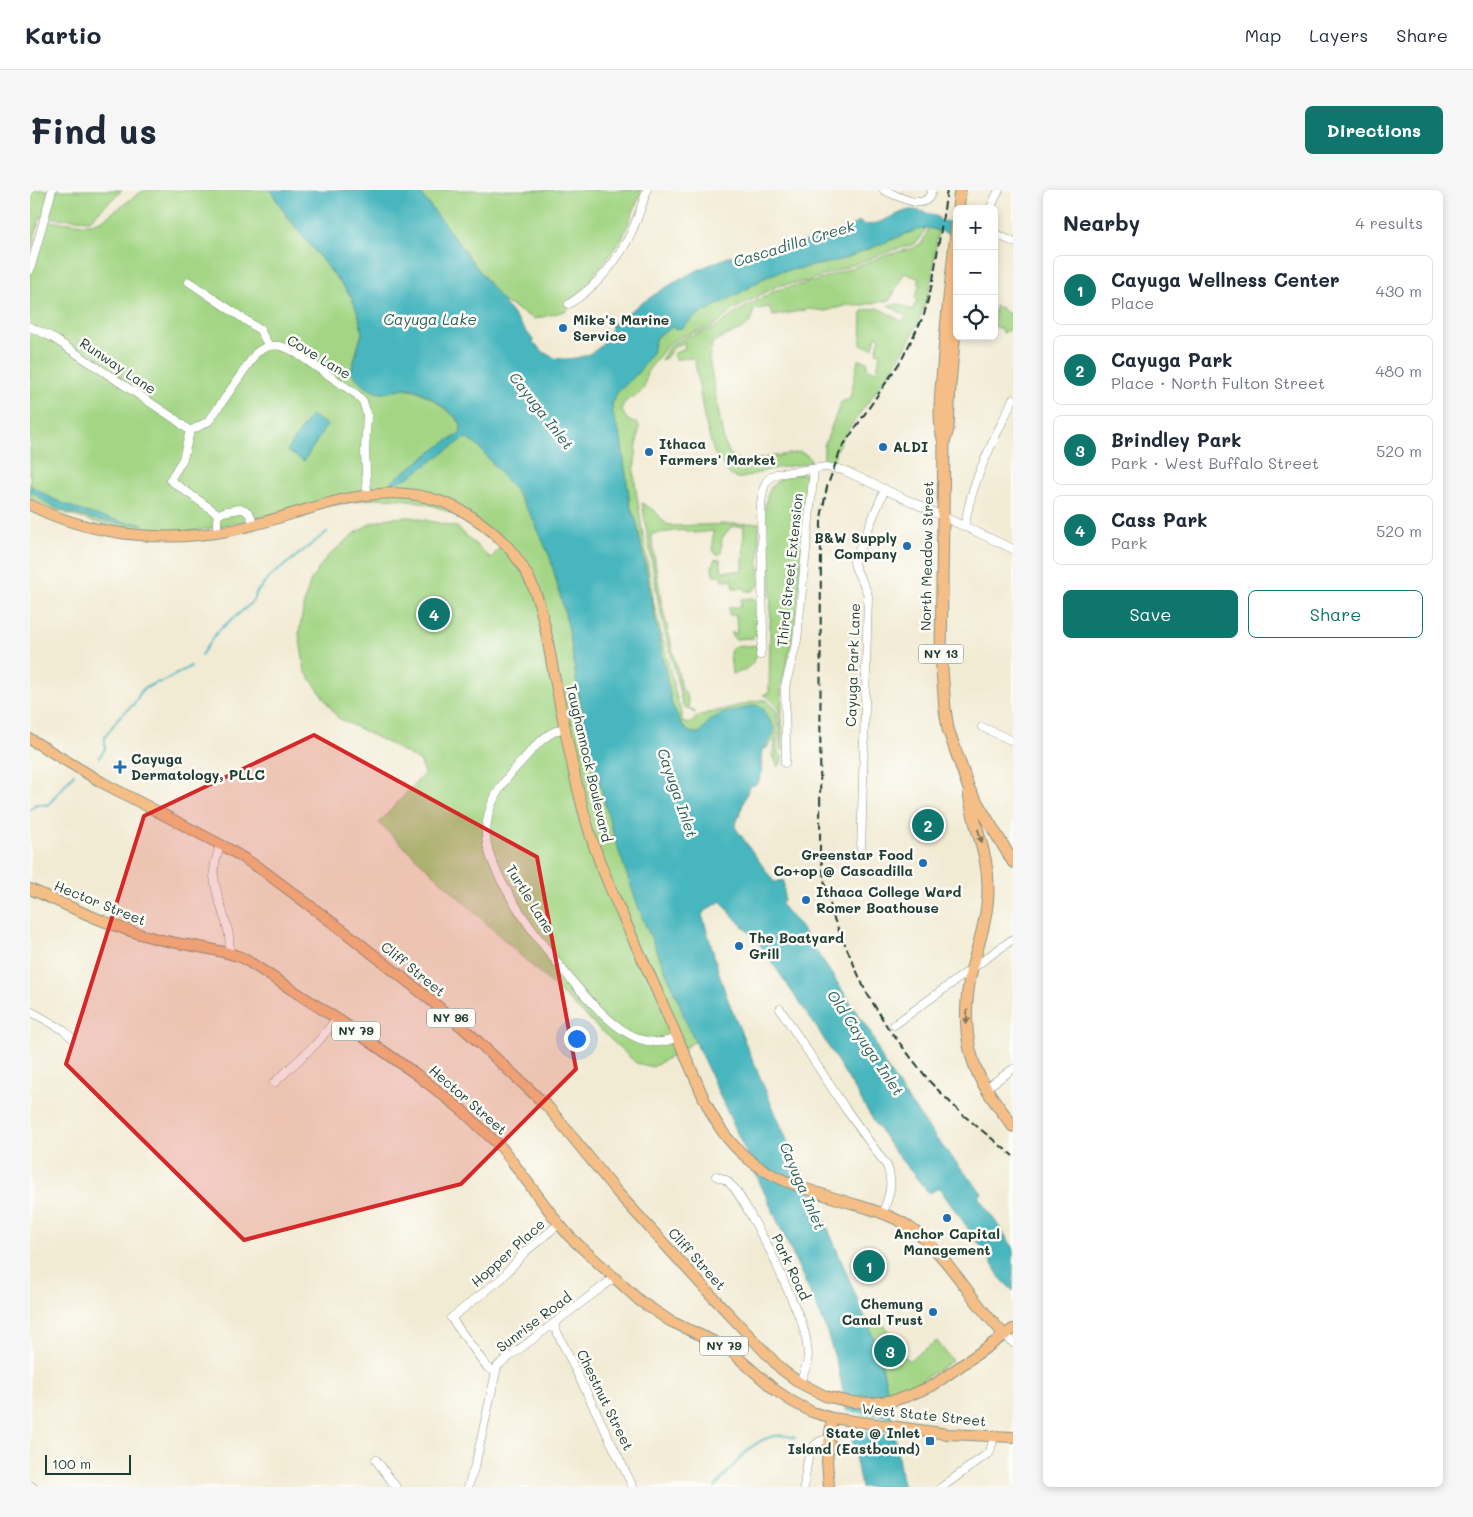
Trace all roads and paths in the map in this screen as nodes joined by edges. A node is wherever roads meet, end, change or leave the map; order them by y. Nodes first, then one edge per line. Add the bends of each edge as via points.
1 (52, 190) edge
2 (647, 190) edge
3 (884, 190) edge
4 (932, 190) edge
5 (960, 190) edge
6 (967, 190) edge
7 (999, 190) edge
8 (958, 205) edge
9 (966, 205) edge
10 (992, 205) edge
11 (998, 235) edge
12 (1013, 242) edge
13 (954, 250) edge
14 (30, 270) edge
15 (189, 282) dead end
16 (569, 304) dead end
17 (30, 327) edge
18 (954, 340) edge
19 (269, 346) junction
20 (1013, 399) edge
21 (190, 432) junction
22 (944, 443) junction
23 (814, 468) junction
24 (885, 489) junction
25 (367, 494) junction
26 (30, 505) edge
27 (218, 514) junction
28 (943, 516) junction
29 (253, 525) junction
30 (966, 526) junction
31 (218, 532) junction
32 (1013, 549) edge
33 (760, 655) dead end
34 (982, 727) dead end
35 (565, 728) junction
36 (30, 739) edge
37 (1013, 741) edge
38 (785, 763) dead end
39 (969, 789) junction
40 (999, 841) junction
41 (1011, 843) dead end
42 (220, 844) junction
43 (861, 852) dead end
44 (1013, 862) edge
45 (30, 889) edge
46 (1013, 939) edge
47 (229, 953) junction
48 (972, 969) junction
49 (780, 1009) dead end
50 (30, 1011) edge
51 (337, 1018) junction
52 (894, 1025) dead end
53 (677, 1037) junction
54 (72, 1038) dead end
55 (1013, 1068) edge
56 (274, 1083) dead end
57 (986, 1088) junction
58 (1013, 1126) edge
59 (716, 1176) dead end
60 (883, 1213) junction
61 (559, 1224) junction
62 (614, 1278) junction
63 (553, 1324) junction
64 (1009, 1332) edge
65 (1013, 1343) edge
66 (495, 1372) junction
67 (800, 1383) junction
68 (837, 1418) junction
69 (994, 1436) junction
70 (1013, 1437) edge
71 (828, 1439) junction
72 (376, 1460) dead end
73 (396, 1487) edge
74 (468, 1487) edge
75 (633, 1487) edge
76 (804, 1487) edge
77 (829, 1487) edge
78 (942, 1487) edge

1 - 14 street
2 - 16 street via 627,242 606,273
3 - 4 street via 918,203 928,199
5 - 8 highway
6 - 9 highway
7 - 10 street
11 - 12 street
13 - 22 highway, North Meadow Street / NY 13 via 941,390 940,429
15 - 19 street, Cove Lane via 260,330
17 - 21 street, Runway Lane via 50,336
18 - 22 highway, North Meadow Street / NY 13 via 948,429
19 - 21 street via 256,353 209,421
19 - 25 street, Cove Lane via 286,347 363,401 367,415
20 - 30 street via 977,476
21 - 27 street via 183,459 170,480
22 - 28 highway, North Meadow Street / NY 13
23 - 24 street via 833,467
23 - 33 street via 776,474 764,484 761,504 763,637
23 - 38 street, Third Street Extension via 797,640 785,687
24 - 28 street
24 - 43 street, Cayuga Park Lane via 854,562 854,569 868,596
25 - 29 main road, Taughannock Boulevard
25 - 35 main road, Taughannock Boulevard via 416,495 454,507 488,528 511,550 538,601
26 - 31 main road, Taughannock Boulevard via 71,521 125,533 178,536
27 - 29 street via 241,509 251,516
27 - 31 street
28 - 30 street
28 - 39 highway, North Meadow Street / NY 13 via 942,687 948,729
29 - 31 main road, Taughannock Boulevard
30 - 32 street
34 - 37 street
35 - 53 main road, Taughannock Boulevard via 583,810 597,853
35 - 53 street, Turtle Lane via 548,734 499,787 487,821 490,855 532,928 600,1012 641,1039 661,1042
36 - 42 main road, Cliff Street / NY 96 via 103,783
39 - 40 highway, North Meadow Street / NY 13
39 -> 48 highway, NY 13 via 971,810 985,852 988,875 986,912
40 - 41 street
40 - 44 highway, North Meadow Street / NY 13
42 - 47 street via 214,882 230,941
42 - 67 main road, Cliff Street / NY 96 via 261,869 349,935 512,1073 549,1108 617,1192 711,1295 781,1369
45 - 47 main road, Hector Street / NY 79 via 132,932 170,943
46 - 48 street
47 - 51 main road, Hector Street / NY 79 via 261,968
48 - 52 street
48 -> 57 highway, NY 13 via 967,997 968,1038 972,1058
49 - 60 street via 887,1166 891,1186
50 - 54 street
51 - 56 street via 317,1043
51 - 61 main road, Hector Street / NY 79 via 436,1088 480,1126 512,1160
53 - 60 main road, Taughannock Boulevard via 714,1117 746,1157 773,1176
55 - 57 street
57 - 58 highway, NY 13
59 - 67 street, Park Road via 736,1189 746,1204 802,1322 808,1354
60 - 64 main road, Taughannock Boulevard via 904,1223 929,1243 988,1317
61 - 62 main road, Hector Street / NY 79
61 - 66 street, Hopper Place via 525,1252 501,1279 451,1318 487,1367
62 - 63 street, Sunrise Road
62 - 68 main road, Hector Street / NY 79 via 657,1314 726,1347 793,1402 812,1412
63 - 66 street, Sunrise Road via 501,1363
63 - 75 street, Chestnut Street
64 - 65 street, Taughannock Boulevard
64 - 67 main road, NY 96 via 932,1386 895,1400 862,1403 834,1398
66 - 74 street, Sunrise Road
68 - 69 main road, West State Street / NY 79 via 948,1434
68 - 71 main road
69 - 70 main road, West State Street / NY 79
69 - 78 street via 990,1452
71 - 76 street via 818,1442 812,1449
71 - 77 main road
72 - 73 street

